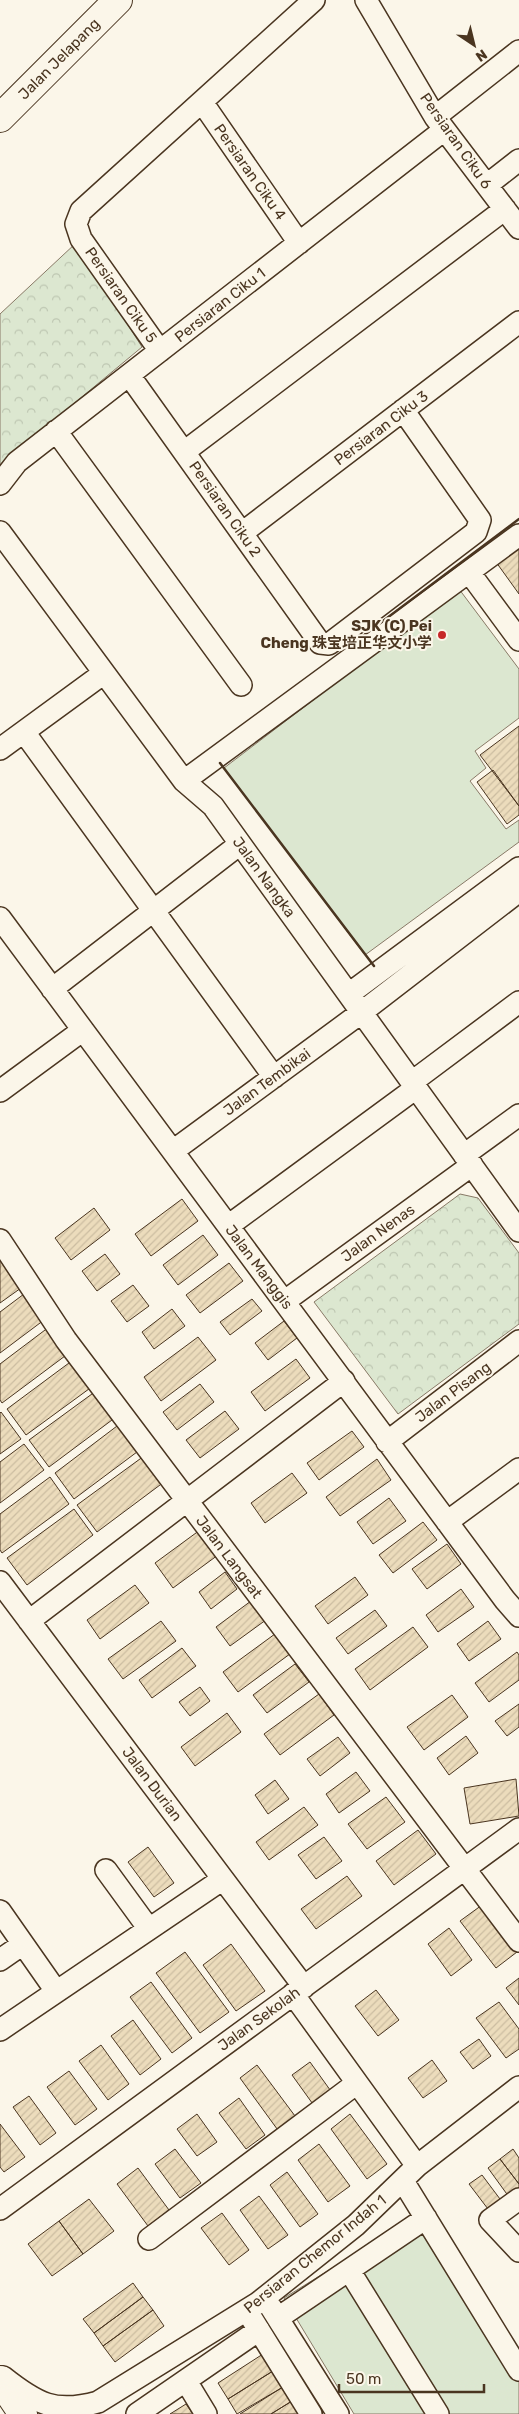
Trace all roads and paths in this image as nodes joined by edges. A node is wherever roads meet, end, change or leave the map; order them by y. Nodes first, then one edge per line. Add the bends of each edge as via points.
1 (104, 0) edge
2 (118, 0) edge
3 (314, 0) edge
4 (366, 0) edge
5 (519, 51) edge
6 (202, 102) junction
7 (0, 104) edge
8 (0, 118) edge
9 (440, 124) junction
10 (519, 160) edge
11 (486, 185) junction
12 (505, 209) junction
13 (519, 228) edge
14 (299, 243) junction
15 (519, 322) edge
16 (160, 351) junction
17 (129, 375) junction
18 (404, 410) junction
19 (56, 431) junction
20 (184, 452) junction
21 (0, 484) edge
22 (0, 532) edge
23 (242, 534) junction
24 (519, 535) edge
25 (469, 572) junction
26 (519, 640) edge
27 (104, 674) junction
28 (241, 685) dead end
29 (24, 732) junction
30 (0, 749) edge
31 (184, 781) junction
32 (240, 844) junction
33 (519, 868) edge
34 (519, 891) edge
35 (153, 911) junction
36 (0, 918) edge
37 (52, 988) junction
38 (349, 994) junction
39 (519, 1002) edge
40 (362, 1012) junction
41 (83, 1030) junction
42 (274, 1077) junction
43 (414, 1085) junction
44 (0, 1091) edge
45 (519, 1115) edge
46 (173, 1151) junction
47 (468, 1160) junction
48 (517, 1223) edge
49 (228, 1226) junction
50 (0, 1240) edge
51 (285, 1302) junction
52 (519, 1341) edge
53 (344, 1381) junction
54 (387, 1442) junction
55 (519, 1469) edge
56 (187, 1501) junction
57 (447, 1522) junction
58 (0, 1582) edge
59 (512, 1595) edge
60 (519, 1616) edge
61 (29, 1621) junction
62 (519, 1829) edge
63 (465, 1869) junction
64 (106, 1870) dead end
65 (223, 1880) junction
66 (0, 1911) edge
67 (149, 1929) junction
68 (519, 1942) edge
69 (23, 1944) junction
70 (0, 1960) edge
71 (56, 1991) junction
72 (298, 1991) junction
73 (0, 2030) edge
74 (357, 2083) junction
75 (519, 2087) edge
76 (410, 2174) junction
77 (519, 2199) edge
78 (0, 2209) edge
79 (426, 2218) junction
80 (149, 2240) dead end
81 (519, 2251) edge
82 (349, 2270) junction
83 (265, 2297) junction
84 (247, 2310) junction
85 (278, 2318) junction
86 (259, 2330) junction
87 (519, 2370) edge
88 (0, 2375) edge
89 (0, 2380) edge
90 (186, 2381) junction
91 (98, 2410) edge
92 (23, 2414) edge
93 (137, 2414) edge
94 (206, 2414) edge
95 (311, 2414) edge
96 (338, 2414) edge
97 (438, 2414) edge

1 - 7 main road, Jalan Jelapang
2 - 8 main road, Jalan Jelapang
3 - 6 street
4 - 9 street, Persiaran Ciku 6
5 - 9 street, Persiaran Ciku 1
6 - 14 street, Persiaran Ciku 4
6 - 16 street, Persiaran Ciku 5 via 82,211 76,224 81,239
9 - 11 street, Persiaran Ciku 6
9 - 14 street, Persiaran Ciku 1
10 - 11 street
11 - 12 street, Persiaran Ciku 6
12 - 13 street, Persiaran Ciku 6
12 - 20 street
14 - 16 street, Persiaran Ciku 1
15 - 18 street, Persiaran Ciku 3
16 - 17 street, Persiaran Ciku 1
17 - 19 street, Persiaran Ciku 1
17 - 20 street, Persiaran Ciku 2
18 - 23 street, Persiaran Ciku 3
18 - 23 street, Persiaran Ciku 2 via 480,520 476,532 329,644 320,643
19 - 21 street, Persiaran Ciku 1 via 17,462
19 - 28 street
20 - 23 street, Persiaran Ciku 2
22 - 27 street, Jalan Nangka
24 - 25 street
25 - 26 street
25 - 31 street
27 - 29 street
27 - 31 street, Jalan Nangka
29 - 30 street
29 - 35 street
31 - 32 street, Jalan Nangka via 213,806
32 - 35 street
32 - 38 street, Jalan Nangka
33 - 38 street
34 - 40 street, Jalan Tembikai
35 - 37 street
35 - 42 street
36 - 37 street, Jalan Manggis
37 - 41 street, Jalan Manggis
38 - 40 street, Jalan Nangka
39 - 43 street
40 - 42 street, Jalan Tembikai
40 - 43 street, Jalan Nangka
41 - 44 street
41 - 46 street, Jalan Manggis
42 - 46 street, Jalan Tembikai
43 - 47 street, Jalan Nangka
43 - 49 street
45 - 47 street, Jalan Nenas
46 - 49 street, Jalan Manggis
47 - 48 street, Jalan Nangka
47 - 51 street, Jalan Nenas
49 - 51 street, Jalan Manggis
50 - 56 street, Jalan Langsat via 66,1340
51 - 53 street, Jalan Manggis
52 - 54 street, Jalan Pisang
53 - 54 street, Jalan Manggis
53 - 56 street
54 - 57 street, Jalan Manggis
55 - 57 street
56 - 61 street
56 - 63 street, Jalan Langsat
57 - 59 street, Jalan Manggis
58 - 61 street, Jalan Durian
59 - 60 street, Jalan Manggis
61 - 65 street, Jalan Durian
62 - 63 street, Jalan Sekolah
63 - 68 street, Jalan Langsat
63 - 72 street, Jalan Sekolah
64 - 67 street
65 - 67 street
65 - 72 street, Jalan Durian
66 - 69 street
67 - 71 street
69 - 70 street
69 - 71 street
71 - 73 street
72 - 74 street, Jalan Durian
72 - 78 street, Jalan Sekolah
74 - 76 street, Jalan Durian
74 - 80 street
75 - 76 street, Persiaran Chemor Indah 1
76 - 79 street, Jalan Durian
76 - 83 street, Persiaran Chemor Indah 1 via 356,2225
77 - 81 street via 490,2220
79 - 82 street
79 - 87 street, Jalan Durian
82 - 85 street
82 - 97 street
83 - 84 street, Persiaran Chemor Indah 1
83 - 85 street
84 - 86 street
84 - 91 street, Persiaran Chemor Indah 1
85 - 96 street
86 - 90 street
86 - 95 street
88 - 91 street, Persiaran Chemor Indah 1 via 37,2402 52,2407
89 - 92 main road
90 - 93 street
90 - 94 street

